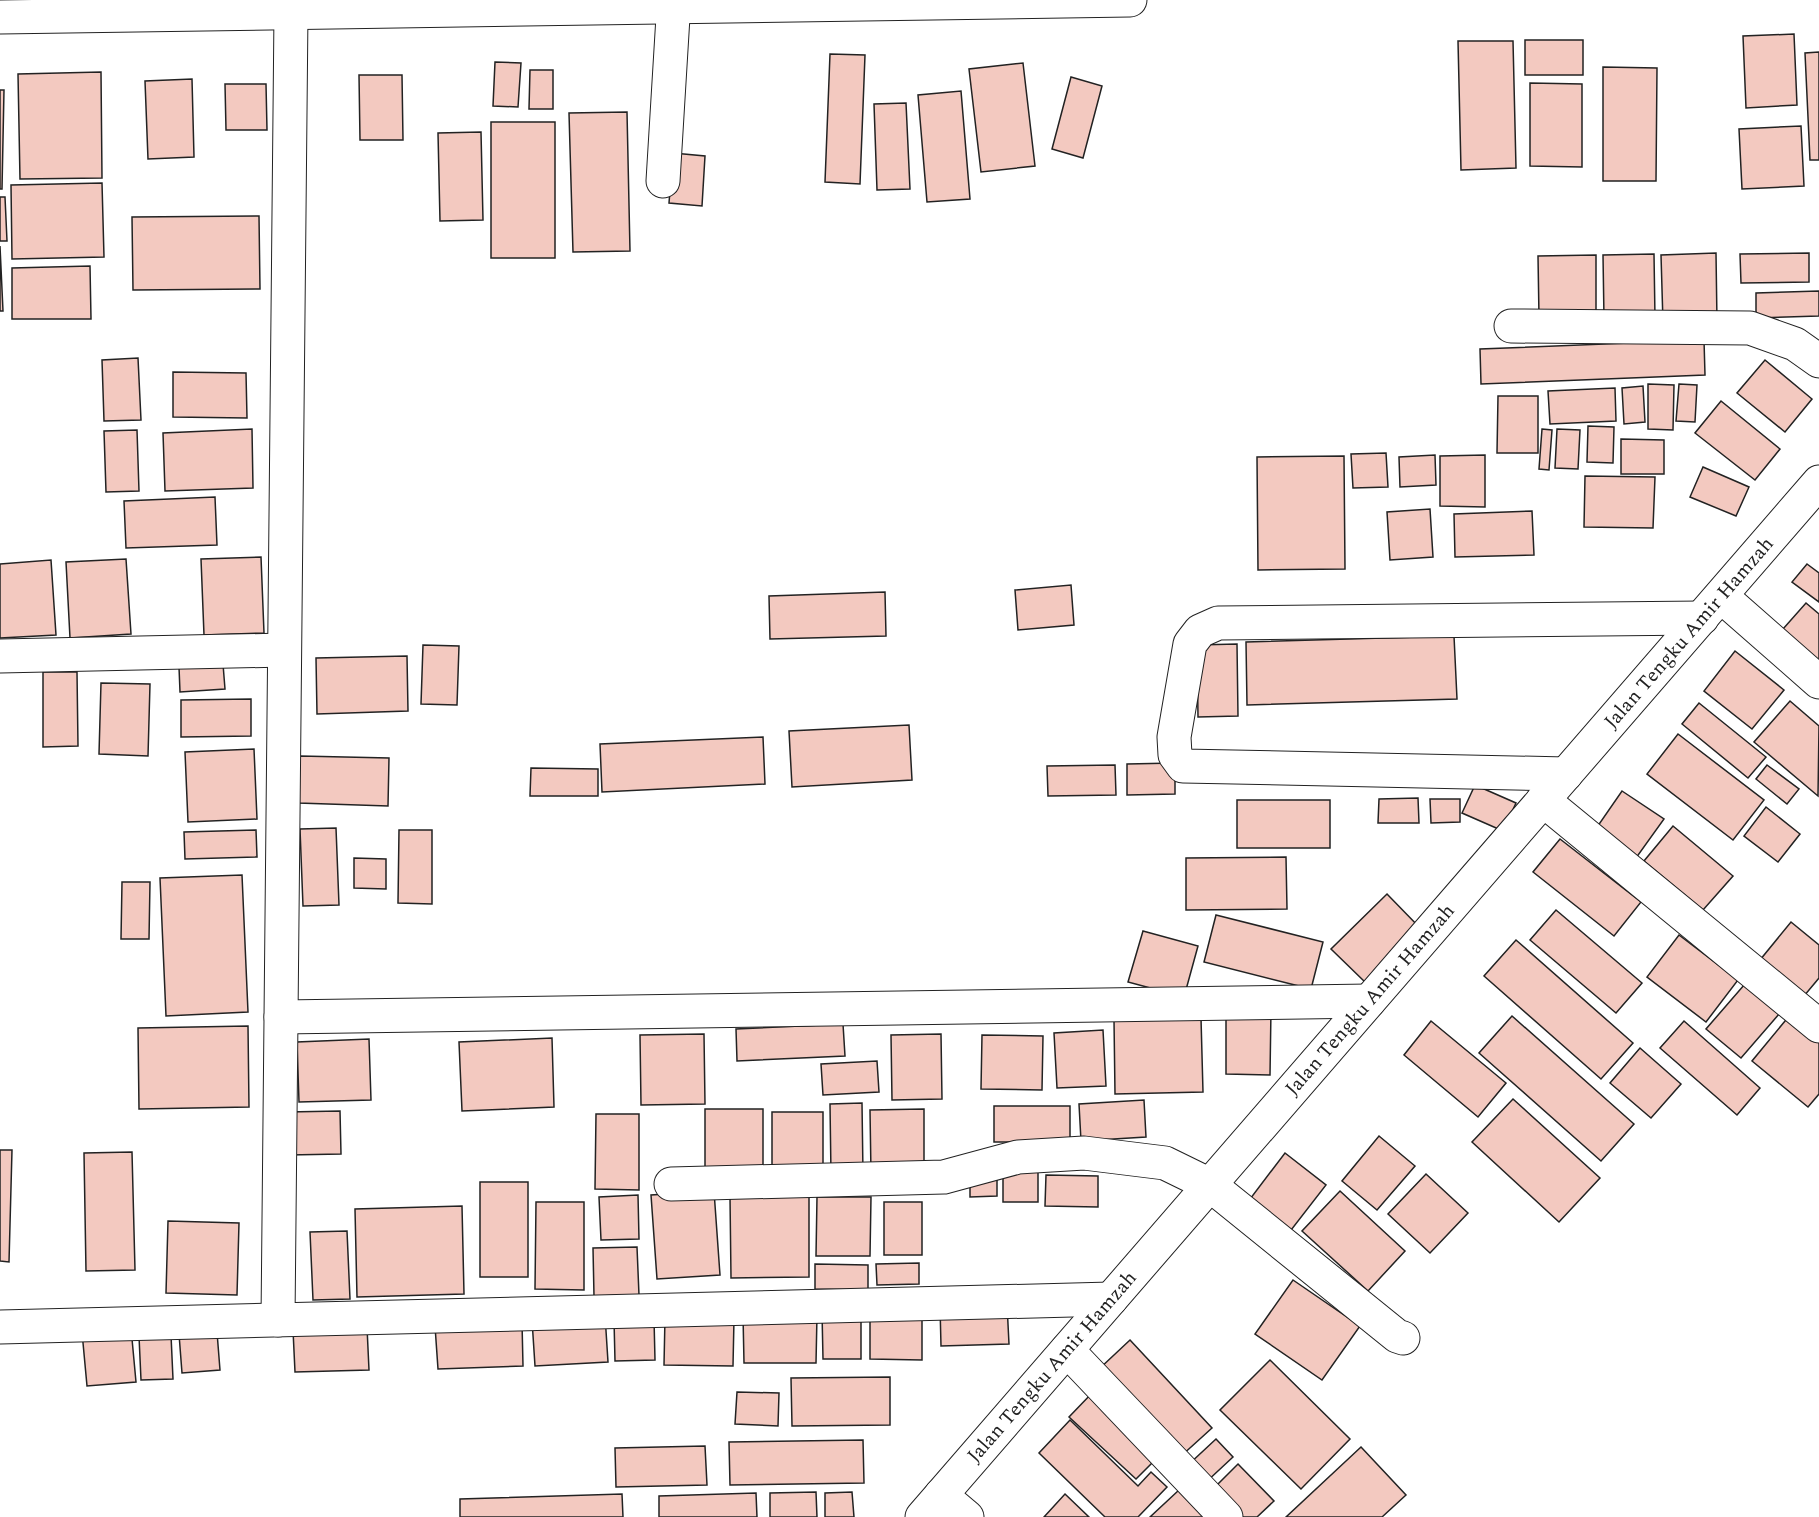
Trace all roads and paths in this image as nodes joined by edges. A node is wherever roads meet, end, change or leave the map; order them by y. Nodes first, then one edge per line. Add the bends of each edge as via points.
1 (1130, 0) edge
2 (674, 3) edge
3 (157, 7) edge
4 (291, 12) junction
5 (0, 16) edge
6 (663, 181) dead end
7 (1511, 326) dead end
8 (1819, 361) edge
9 (1819, 482) edge
10 (1711, 607) junction
11 (285, 650) junction
12 (0, 656) edge
13 (1819, 682) edge
14 (1566, 774) junction
15 (1543, 800) junction
16 (1369, 1001) junction
17 (281, 1017) junction
18 (1819, 1026) edge
19 (671, 1184) dead end
20 (1210, 1185) junction
21 (1111, 1299) junction
22 (278, 1320) junction
23 (0, 1327) edge
24 (1403, 1338) dead end
25 (1067, 1350) junction
26 (931, 1506) edge
27 (967, 1517) edge
28 (1226, 1517) edge

1 - 2 street
2 - 4 street
2 - 6 street
3 - 4 street
3 - 5 street
4 - 11 street
7 - 8 street via 1750,328 1795,344
9 - 10 street, Jalan Tengku Amir Hamzah
10 - 13 street
10 - 14 street, Jalan Tengku Amir Hamzah
10 - 14 street via 1218,623 1200,631 1190,644 1174,737 1175,755 1183,766
11 - 12 street
11 - 17 street
14 - 15 street, Jalan Tengku Amir Hamzah
15 - 16 street, Jalan Tengku Amir Hamzah
15 - 18 street
16 - 17 street
16 - 20 street, Jalan Tengku Amir Hamzah
17 - 22 street
19 - 20 street via 944,1177 1018,1157 1084,1153 1165,1163
20 - 21 street, Jalan Tengku Amir Hamzah
20 - 24 street
21 - 22 street
21 - 25 street, Jalan Tengku Amir Hamzah
22 - 23 street
25 - 26 street, Jalan Tengku Amir Hamzah
25 - 28 street
26 - 27 street

